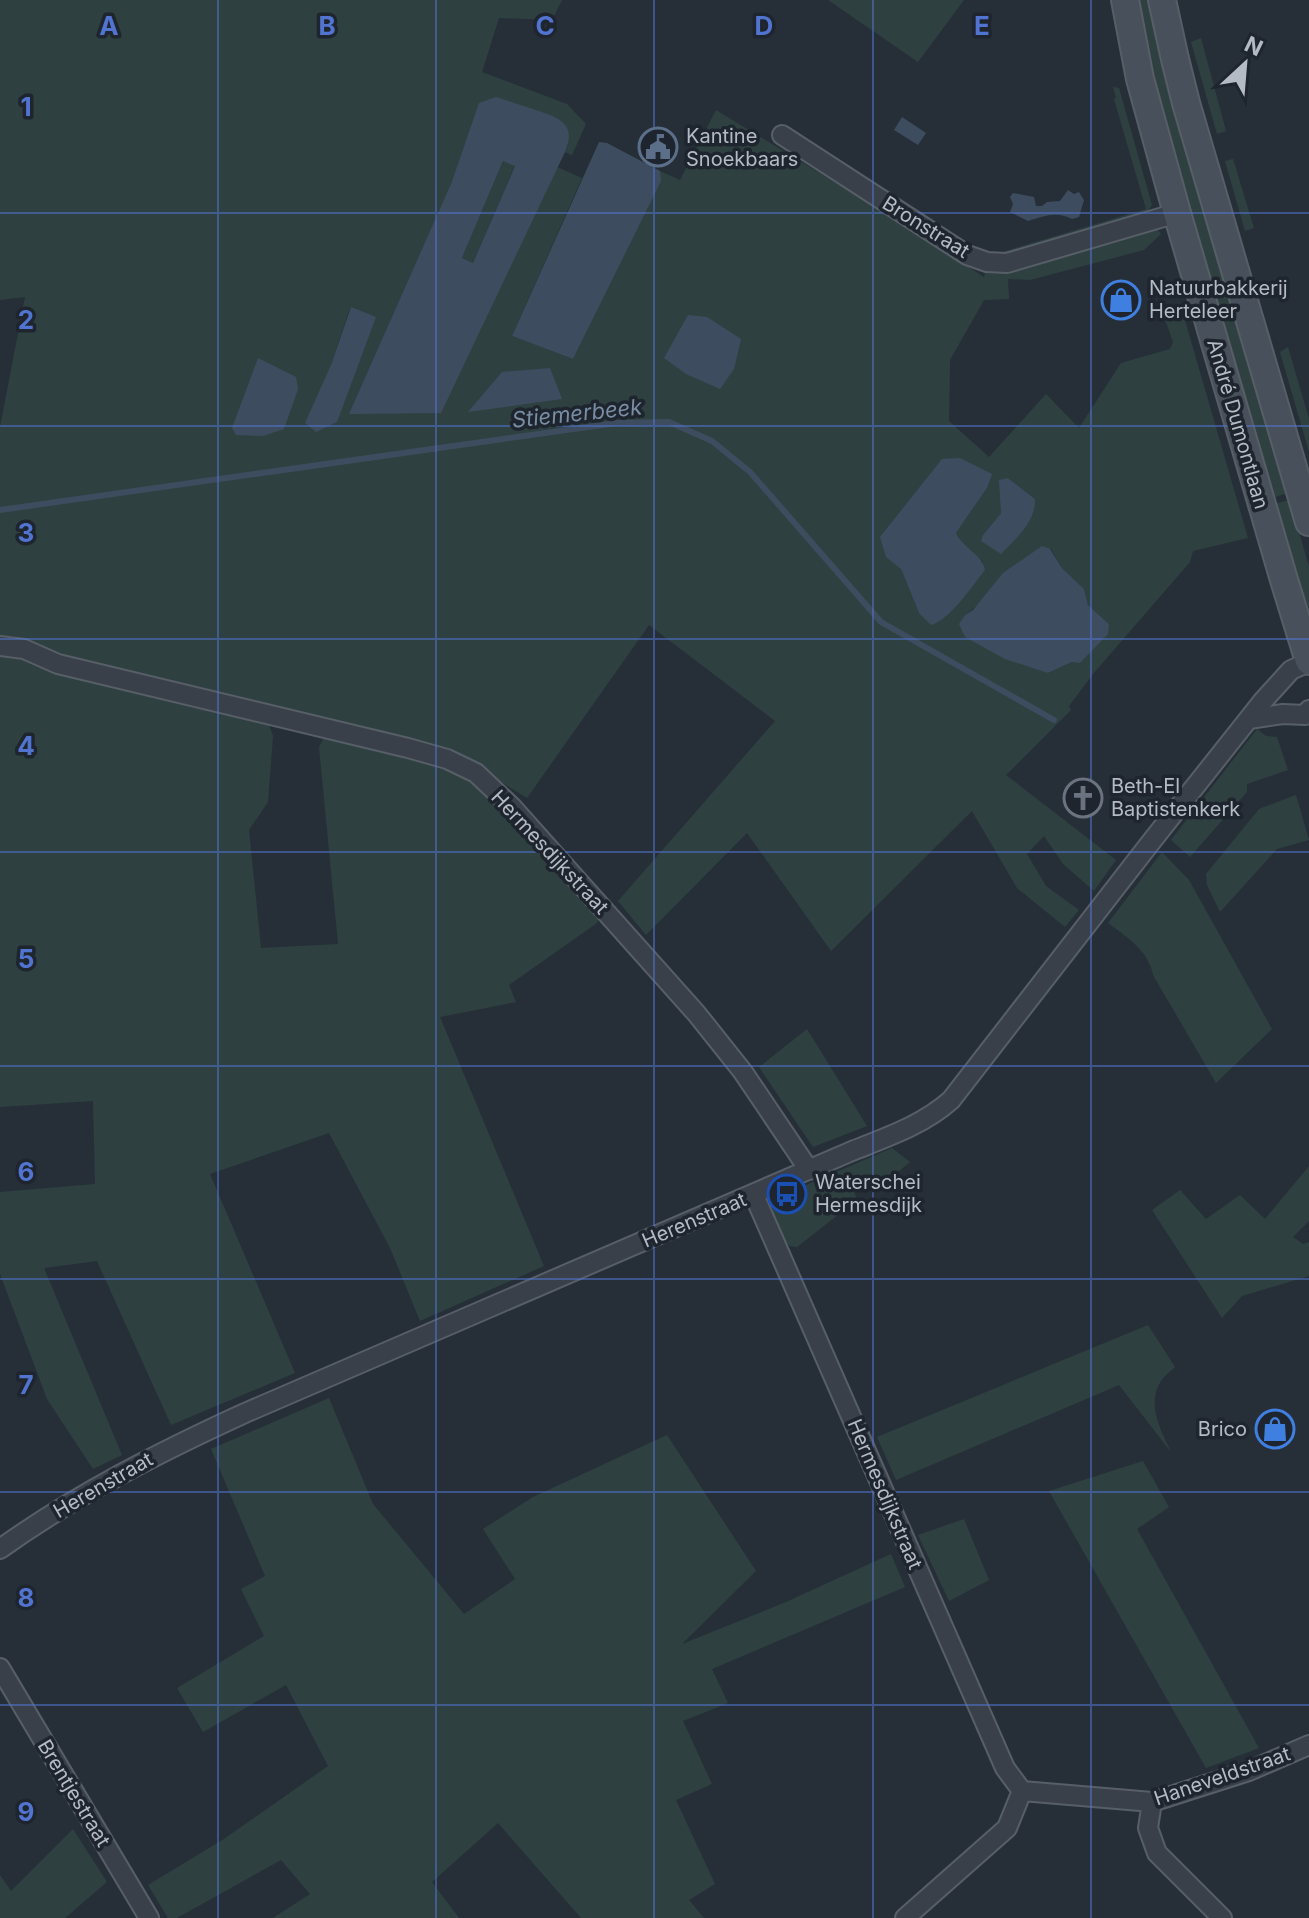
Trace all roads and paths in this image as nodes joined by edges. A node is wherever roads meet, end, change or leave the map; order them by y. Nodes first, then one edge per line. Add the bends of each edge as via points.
1 (1125, 0) edge
2 (1162, 0) edge
3 (782, 135) dead end
4 (1177, 213) junction
5 (1309, 522) edge
6 (0, 646) edge
7 (1309, 662) edge
8 (1309, 710) edge
9 (1249, 719) junction
10 (809, 1170) junction
11 (754, 1195) junction
12 (0, 1549) edge
13 (0, 1668) edge
14 (1309, 1745) edge
15 (1022, 1791) junction
16 (1152, 1802) junction
17 (149, 1918) edge
18 (905, 1918) edge
19 (1222, 1918) edge

1 - 4 main road, André Dumontlaan via 1140,79
2 - 5 main road, André Dumontlaan via 1186,103
3 - 4 street, Bronstraat via 967,255 987,262 1007,263
4 - 7 main road, André Dumontlaan
6 - 10 street, Hermesdijkstraat via 408,748 476,773 696,1013
7 - 9 street, Herenstraat via 1291,670
8 - 9 street via 1305,715
9 - 10 street, Herenstraat via 951,1100 904,1131
10 - 11 street, Herenstraat
11 - 12 street, Herenstraat via 170,1447
11 - 15 street, Hermesdijkstraat via 1005,1768
13 - 17 street, Brentjestraat
14 - 16 street, Haneveldstraat
15 - 16 street, Haneveldstraat
15 - 18 street via 1007,1828
16 - 19 street via 1148,1828 1157,1853

